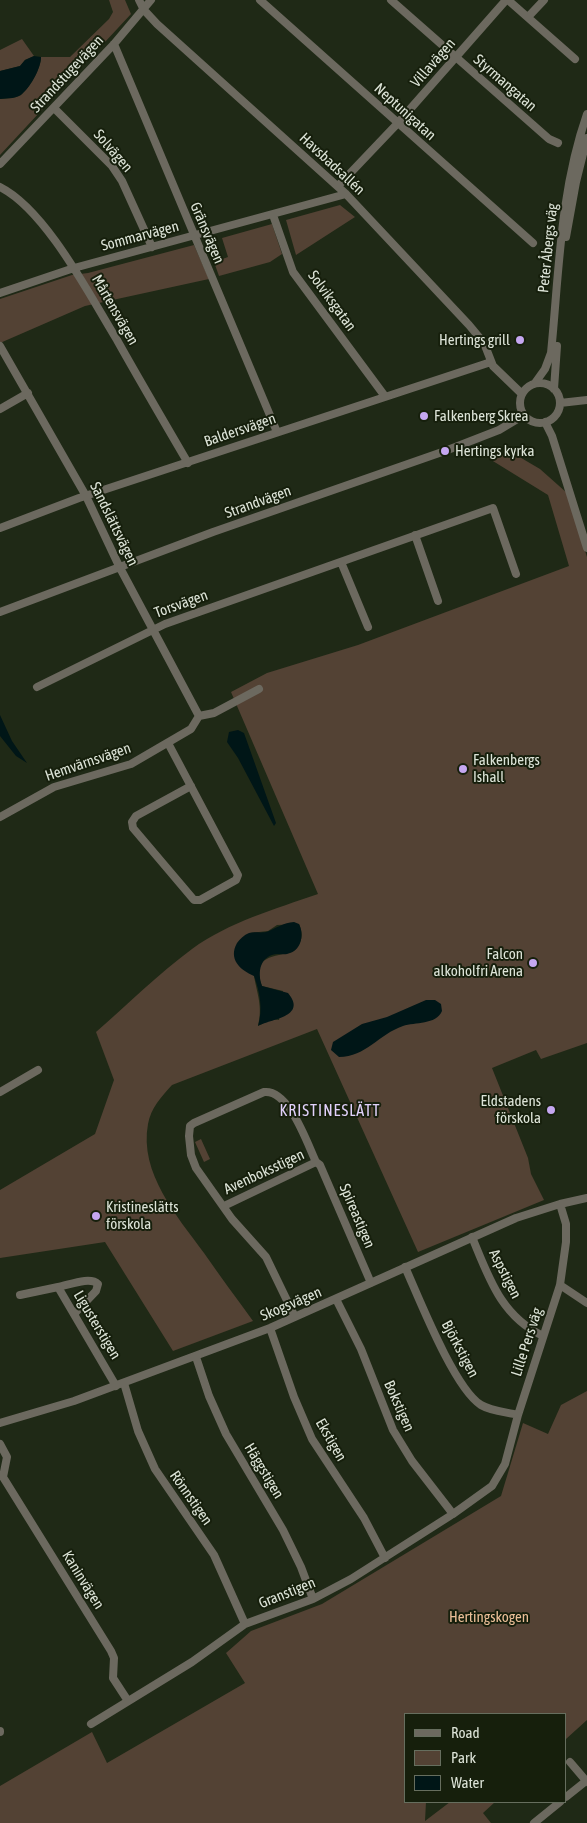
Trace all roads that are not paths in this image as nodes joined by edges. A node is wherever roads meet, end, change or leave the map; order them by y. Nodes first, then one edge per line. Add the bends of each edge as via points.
1 (139, 0) edge
2 (151, 0) edge
3 (260, 0) edge
4 (391, 0) edge
5 (507, 0) edge
6 (544, 0) edge
7 (144, 10) junction
8 (528, 17) junction
9 (114, 44) junction
10 (456, 57) junction
11 (575, 58) dead end
12 (54, 108) junction
13 (587, 114) edge
14 (398, 124) junction
15 (587, 138) edge
16 (558, 143) dead end
17 (0, 164) edge
18 (338, 186) junction
19 (0, 187) edge
20 (346, 194) junction
21 (273, 215) junction
22 (194, 236) junction
23 (532, 243) dead end
24 (152, 247) junction
25 (74, 268) junction
26 (0, 293) edge
27 (0, 346) edge
28 (491, 362) junction
29 (535, 383) junction
30 (554, 389) junction
31 (28, 393) junction
32 (522, 394) junction
33 (384, 395) junction
34 (587, 400) edge
35 (560, 403) junction
36 (0, 409) edge
37 (524, 415) junction
38 (545, 422) junction
39 (277, 432) junction
40 (188, 463) junction
41 (86, 496) junction
42 (0, 528) edge
43 (415, 535) junction
44 (587, 548) edge
45 (341, 562) junction
46 (119, 566) junction
47 (516, 574) dead end
48 (438, 601) dead end
49 (0, 612) edge
50 (368, 627) dead end
51 (154, 629) junction
52 (37, 687) dead end
53 (259, 688) dead end
54 (199, 716) junction
55 (168, 743) junction
56 (191, 786) junction
57 (0, 816) edge
58 (38, 1070) dead end
59 (0, 1092) edge
60 (316, 1162) junction
61 (587, 1198) edge
62 (560, 1204) junction
63 (224, 1206) junction
64 (472, 1237) junction
65 (405, 1267) junction
66 (371, 1283) junction
67 (560, 1285) junction
68 (58, 1287) junction
69 (20, 1296) dead end
70 (336, 1299) junction
71 (587, 1303) edge
72 (75, 1314) junction
73 (295, 1317) junction
74 (270, 1328) junction
75 (543, 1336) junction
76 (196, 1356) junction
77 (120, 1385) junction
78 (518, 1415) junction
79 (0, 1423) edge
80 (0, 1444) edge
81 (2, 1474) edge
82 (492, 1486) joint
83 (453, 1514) junction
84 (385, 1558) junction
85 (312, 1598) junction
86 (246, 1624) junction
87 (128, 1701) junction
88 (91, 1724) dead end
89 (570, 1762) dead end
90 (586, 1781) edge
91 (567, 1796) edge
92 (559, 1803) edge
93 (534, 1823) edge

1 - 7 street, Havsbadsallén
2 - 7 street, Strandstugevägen
3 - 14 street, Neptunigatan
4 - 10 street, Styrmangatan
5 - 8 street
5 - 10 street, Villavägen
6 - 8 street
7 - 9 street, Strandstugevägen
7 - 18 street, Havsbadsallén
8 - 11 street
9 - 12 street, Strandstugevägen
9 - 22 street, Gränsvägen
10 - 14 street, Villavägen
10 - 16 street, Styrmangatan via 549,139
12 - 17 street, Strandstugevägen
12 - 24 street, Solvägen via 112,166
13 - 29 street, Peter Åbergs väg via 572,168 564,214 551,353
14 - 18 street, Villavägen
14 - 23 street, Neptunigatan
15 - 30 street, Peter Åbergs väg via 567,233
18 - 20 street, Havsbadsallén
19 - 25 street, Mårtensvägen via 22,201 33,213
20 - 21 street, Sommarvägen
20 - 28 street, Havsbadsallén via 469,325 484,343
21 - 22 street, Sommarvägen
21 - 33 street, Solviksgatan via 293,272
22 - 24 street, Sommarvägen
22 - 39 street, Gränsvägen
24 - 25 street, Sommarvägen
25 - 26 street, Sommarvägen
25 - 40 street, Mårtensvägen
27 - 31 street, Sandslättsvägen
28 - 32 street, Havsbadsallén
28 - 33 street, Baldersvägen
29 - 30 street via 547,384
29 - 32 street
30 - 35 street
31 - 36 street
31 - 41 street, Sandslättsvägen
32 - 37 street via 520,404
33 - 39 street, Baldersvägen
34 - 35 street
35 - 38 street via 556,415
37 - 38 street via 532,421
37 - 46 street, Strandvägen via 499,430 445,451
38 - 44 street
39 - 40 street, Baldersvägen
40 - 41 street, Baldersvägen
41 - 42 street, Baldersvägen
41 - 46 street, Sandslättsvägen
43 - 45 street, Torsvägen
43 - 47 street, Torsvägen via 493,508
43 - 48 street
45 - 50 street
45 - 51 street, Torsvägen
46 - 49 street, Strandvägen
46 - 51 street, Sandslättsvägen
51 - 52 street, Torsvägen
51 - 54 street, Sandslättsvägen
53 - 54 street via 214,713
54 - 55 street, Hemvärnsvägen via 191,730
55 - 56 street
55 - 57 street, Hemvärnsvägen via 120,769 54,787
56 - 56 street via 238,875 236,880 200,900 194,900 133,828 132,822 136,816
58 - 59 street
60 - 63 street, Avenboksstigen
60 - 63 street, Spireastigen via 289,1108 271,1092 258,1094 194,1122 188,1133 193,1160 205,1183
60 - 66 street, Spireastigen via 331,1188
61 - 62 street, Skogsvägen
62 - 64 street, Skogsvägen
62 - 67 street, Lille Pers väg via 566,1224
63 - 73 street via 266,1257
64 - 65 street, Skogsvägen
64 - 75 street, Aspstigen via 492,1282 512,1315
65 - 66 street, Skogsvägen
65 - 78 street, Björkstigen via 450,1363 465,1387 480,1404
66 - 70 street, Skogsvägen
67 - 71 street
67 - 75 street, Lille Pers väg
68 - 69 street, Ligusterstigen
68 - 72 street, Ligusterstigen
68 - 72 street via 88,1280 98,1284 96,1292
70 - 73 street, Skogsvägen
70 - 83 street, Bokstigen via 393,1430 412,1461
72 - 77 street, Ligusterstigen
73 - 74 street, Skogsvägen
74 - 76 street, Skogsvägen
74 - 84 street, Ekstigen via 312,1439 364,1518
75 - 78 street, Lille Pers väg
76 - 77 street, Skogsvägen
76 - 85 street, Häggstigen via 226,1434 283,1530
77 - 79 street, Skogsvägen
77 - 86 street, Rönnstigen via 155,1469 214,1556
78 - 82 street, Lille Pers väg via 505,1464
80 - 81 street, Kaninvägen via 7,1457
81 - 87 street, Kaninvägen via 111,1651 113,1678
82 - 83 street, Granstigen
83 - 84 street, Granstigen
84 - 85 street, Granstigen via 343,1584
85 - 86 street, Granstigen
86 - 87 street, Granstigen
87 - 88 street, Granstigen
89 - 90 street
90 - 91 street
92 - 93 street

